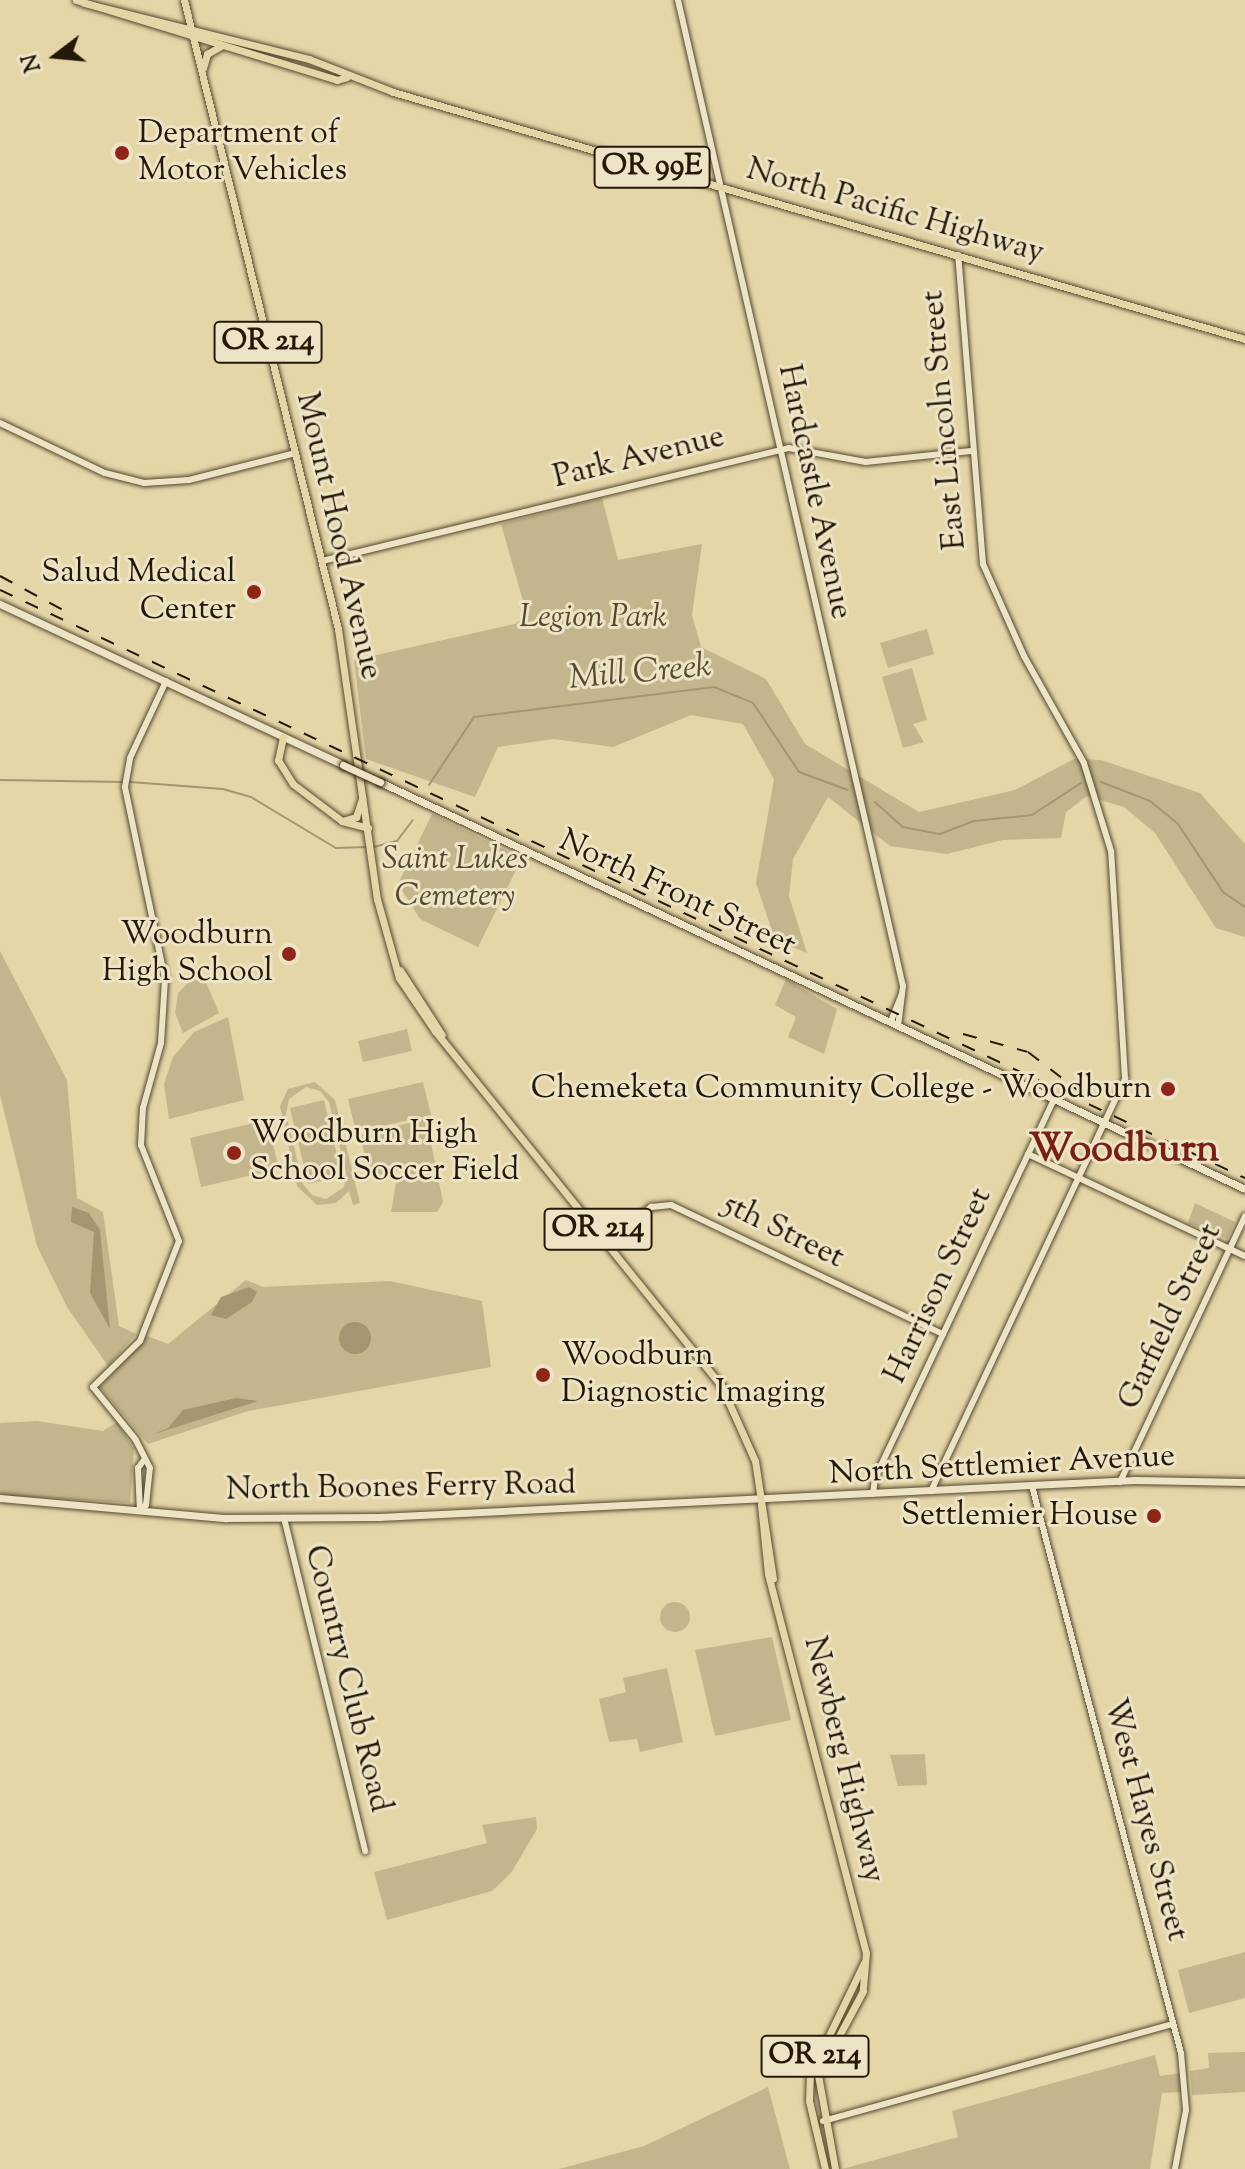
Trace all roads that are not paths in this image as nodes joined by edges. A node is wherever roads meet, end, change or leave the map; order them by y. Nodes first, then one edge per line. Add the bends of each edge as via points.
1 (184, 0) edge
2 (678, 0) edge
3 (80, 1) edge
4 (116, 12) junction
5 (191, 28) junction
6 (194, 39) junction
7 (221, 46) junction
8 (203, 74) junction
9 (347, 77) junction
10 (722, 187) junction
11 (958, 255) junction
12 (1245, 339) edge
13 (0, 423) edge
14 (780, 450) junction
15 (970, 451) junction
16 (296, 453) junction
17 (322, 561) junction
18 (0, 604) edge
19 (166, 681) junction
20 (283, 737) junction
21 (361, 766) joint
22 (364, 788) junction
23 (342, 821) junction
24 (368, 828) junction
25 (895, 1022) junction
26 (1054, 1099) junction
27 (1105, 1123) junction
28 (1028, 1154) junction
29 (1079, 1178) junction
30 (1245, 1189) edge
31 (1245, 1216) edge
32 (609, 1242) junction
33 (1229, 1249) junction
34 (1245, 1256) edge
35 (943, 1334) junction
36 (144, 1460) junction
37 (1120, 1482) junction
38 (1245, 1482) edge
39 (1032, 1486) junction
40 (931, 1491) junction
41 (873, 1494) junction
42 (0, 1498) edge
43 (761, 1502) junction
44 (140, 1511) junction
45 (284, 1518) junction
46 (365, 1851) dead end
47 (866, 1953) junction
48 (1173, 2024) junction
49 (810, 2075) junction
50 (823, 2121) junction
51 (825, 2169) edge
52 (835, 2169) edge
53 (1175, 2169) edge

1 - 5 main road, Mount Hood Avenue
2 - 10 street, Hardcastle Avenue
3 - 4 main road, North Pacific Highway / OR 99E
4 - 5 main road, North Pacific Highway / OR 99E
4 - 6 main road, North Pacific Highway / OR 99E
5 - 6 main road, Mount Hood Avenue
5 - 9 main road, North Pacific Highway / OR 99E via 325,63
6 - 7 main road, North Pacific Highway / OR 99E
6 - 8 main road, Mount Hood Avenue / OR 214
7 - 8 main road via 207,54
7 - 9 main road, North Pacific Highway / OR 99E via 337,80
8 - 16 main road, Mount Hood Avenue / OR 214
9 - 10 main road, North Pacific Highway / OR 99E
10 - 11 main road, North Pacific Highway / OR 99E
10 - 14 street, Hardcastle Avenue
11 - 12 main road, North Pacific Highway / OR 99E
11 - 15 street, East Lincoln Street
13 - 16 street via 105,473 146,483 179,482
14 - 15 street, Park Avenue via 866,462
14 - 17 street, Park Avenue
14 - 25 street, Hardcastle Avenue via 902,994
15 - 27 street, East Lincoln Street via 986,573 1084,763 1113,857 1125,1081
16 - 17 main road, Mount Hood Avenue / OR 214
17 - 21 main road, Mount Hood Avenue / OR 214
18 - 19 main road, North Front Street
19 - 20 main road, North Front Street
19 - 36 street via 125,787 165,992 141,1145 179,1241 140,1341 93,1387 136,1440
20 - 23 main road via 278,757 287,777
20 - 25 main road, North Front Street, bridge
21 - 22 main road, Newberg Highway / OR 214
22 - 23 main road via 357,814
22 - 24 main road, Newberg Highway / OR 214
23 - 24 main road
24 - 32 main road, Newberg Highway / OR 214 via 379,910 399,970 442,1035
25 - 26 main road, North Front Street
26 - 27 main road, North Front Street
26 - 28 street, Harrison Street
27 - 29 street, East Lincoln Street
27 - 30 main road, North Front Street
28 - 29 street
28 - 35 street, Harrison Street
29 - 33 street
29 - 40 street, East Lincoln Street
31 - 33 street, Garfield Street
32 - 35 street, 5th Street via 651,1207 667,1204
32 - 43 main road, Newberg Highway / OR 214 via 721,1385 752,1452
33 - 34 street
33 - 37 street, Garfield Street
35 - 41 street, Harrison Street via 875,1478
36 - 44 street via 137,1479
36 - 44 street via 150,1468 146,1505
37 - 38 main road, North Settlemier Avenue
37 - 39 main road, North Settlemier Avenue
39 - 40 main road, North Settlemier Avenue
39 - 48 street, West Hayes Street
40 - 41 main road, North Settlemier Avenue
41 - 43 main road, North Settlemier Avenue
42 - 44 main road, North Boones Ferry Road
43 - 45 main road, North Boones Ferry Road
43 - 47 main road, Newberg Highway / OR 214 via 764,1555
44 - 45 main road, North Boones Ferry Road
45 - 46 street, Country Club Road
47 - 49 main road, OR 214 via 855,1990 817,2049
47 - 50 main road, Newberg Highway / OR 214 via 863,1991 820,2066
48 - 50 street
48 - 53 street, West Hayes Street via 1186,2102
49 - 50 main road, Newberg Highway / OR 214
49 - 51 main road, OR 214 via 809,2101
50 - 52 main road, Newberg Highway / OR 214

